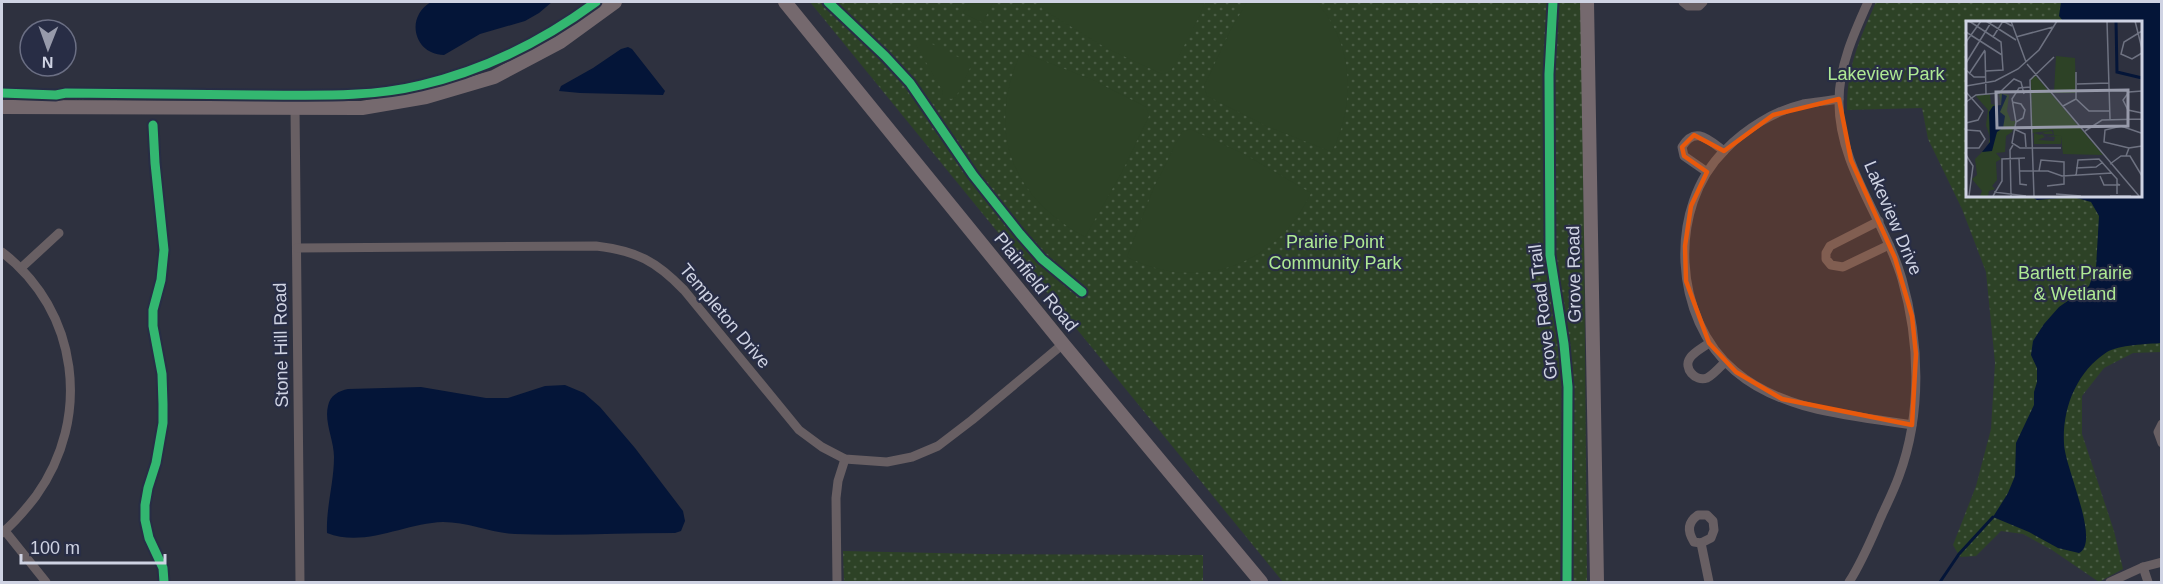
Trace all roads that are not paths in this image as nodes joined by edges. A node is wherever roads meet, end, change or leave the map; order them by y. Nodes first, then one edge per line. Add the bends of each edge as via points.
1 (615, 2) edge
2 (785, 2) edge
3 (1587, 2) edge
4 (1683, 2) edge
5 (1703, 2) edge
6 (1868, 2) edge
7 (1839, 99) junction
8 (2, 107) edge
9 (295, 108) junction
10 (1724, 151) junction
11 (1707, 172) junction
12 (1879, 221) junction
13 (59, 233) dead end
14 (1889, 245) junction
15 (297, 248) junction
16 (2, 252) edge
17 (21, 268) junction
18 (1709, 343) junction
19 (1063, 344) junction
20 (1725, 362) junction
21 (1912, 424) junction
22 (2162, 424) edge
23 (2162, 444) edge
24 (845, 459) junction
25 (3, 532) edge
26 (1701, 543) dead end
27 (2162, 562) edge
28 (2143, 567) junction
29 (46, 582) edge
30 (300, 582) edge
31 (837, 582) edge
32 (1261, 582) edge
33 (1597, 582) edge
34 (1708, 582) edge
35 (1849, 582) edge
36 (2110, 582) edge
37 (2148, 582) edge

1 - 9 street via 560,42 494,77 426,97 362,108
2 - 19 street, Plainfield Road
3 - 33 street, Grove Road
4 - 5 street via 1688,6 1700,6
6 - 7 street, Lakeview Drive via 1852,38
7 - 10 street via 1802,104 1773,115
7 - 12 street, Lakeview Drive via 1851,160
8 - 9 street
9 - 15 street, Stone Hill Road
10 - 11 street
10 - 11 street via 1703,136 1686,139 1682,147 1684,156
11 - 18 street via 1691,206 1685,246 1686,281
12 - 14 street, Lakeview Drive
12 - 14 street via 1830,246 1826,259 1831,265 1843,267
13 - 17 street
14 - 21 street, Lakeview Drive via 1912,320 1916,383
15 - 24 street, Templeton Drive via 596,246 642,257 665,270 684,290 800,430
15 - 30 street, Stone Hill Road
16 - 17 street
17 - 25 street via 49,309 64,344 70,376 70,415 62,450 48,480
18 - 20 street
18 - 20 street via 1690,358 1690,372 1706,378
19 - 24 street, Templeton Drive via 938,446 886,462
19 - 32 street, Plainfield Road
20 - 21 street via 1753,384 1782,399
21 - 35 street, Lakeview Drive via 1899,475
22 - 23 street via 2158,432
24 - 31 street via 836,498
25 - 29 street
26 - 34 street
27 - 28 street
28 - 36 street
28 - 37 street

